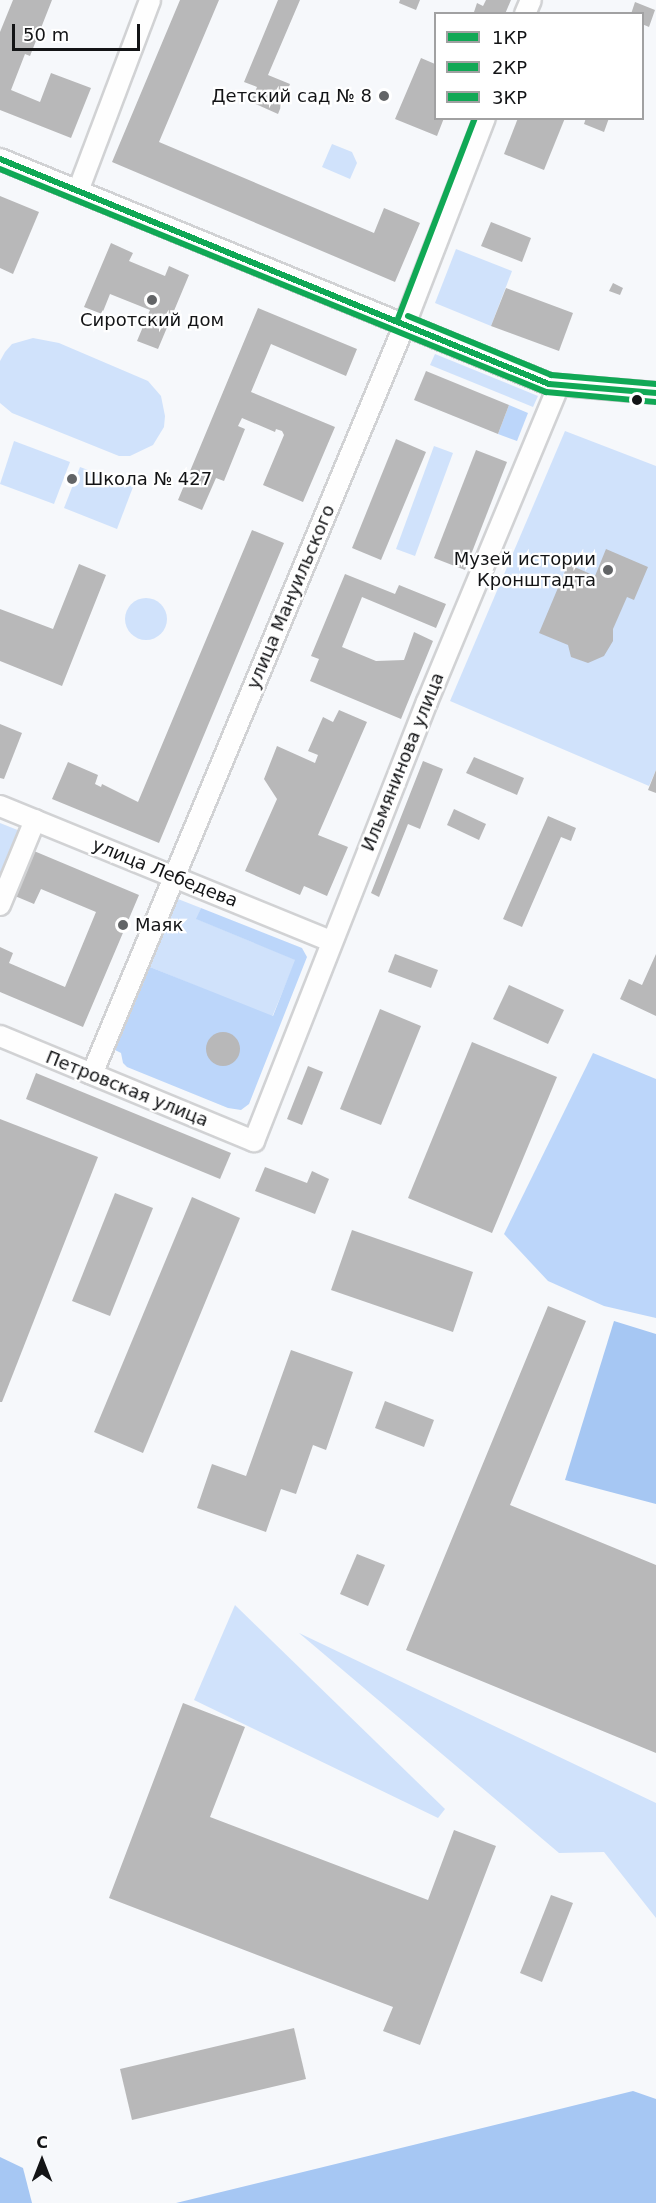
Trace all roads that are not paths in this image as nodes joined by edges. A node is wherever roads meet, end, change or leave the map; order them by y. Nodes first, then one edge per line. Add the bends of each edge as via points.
1 (150, 0) edge
2 (483, 120) edge
3 (0, 159) edge
4 (78, 191) junction
5 (405, 324) junction
6 (558, 387) junction
7 (656, 393) edge
8 (0, 806) edge
9 (35, 820) junction
10 (174, 877) junction
11 (0, 905) edge
12 (331, 941) junction
13 (0, 1036) edge
14 (92, 1074) junction
15 (254, 1141) joint

1 - 4 street
2 - 5 street, улица Мануильского
3 - 4 street
4 - 5 street
5 - 6 street
5 - 10 street, улица Мануильского
6 - 7 street
6 - 12 street, Ильмянинова улица
8 - 9 street, улица Лебедева
9 - 10 street, улица Лебедева
9 - 11 street
10 - 12 street, улица Лебедева
10 - 14 street, улица Мануильского
12 - 15 street, Ильмянинова улица
13 - 14 street, Петровская улица
14 - 15 street, Петровская улица

